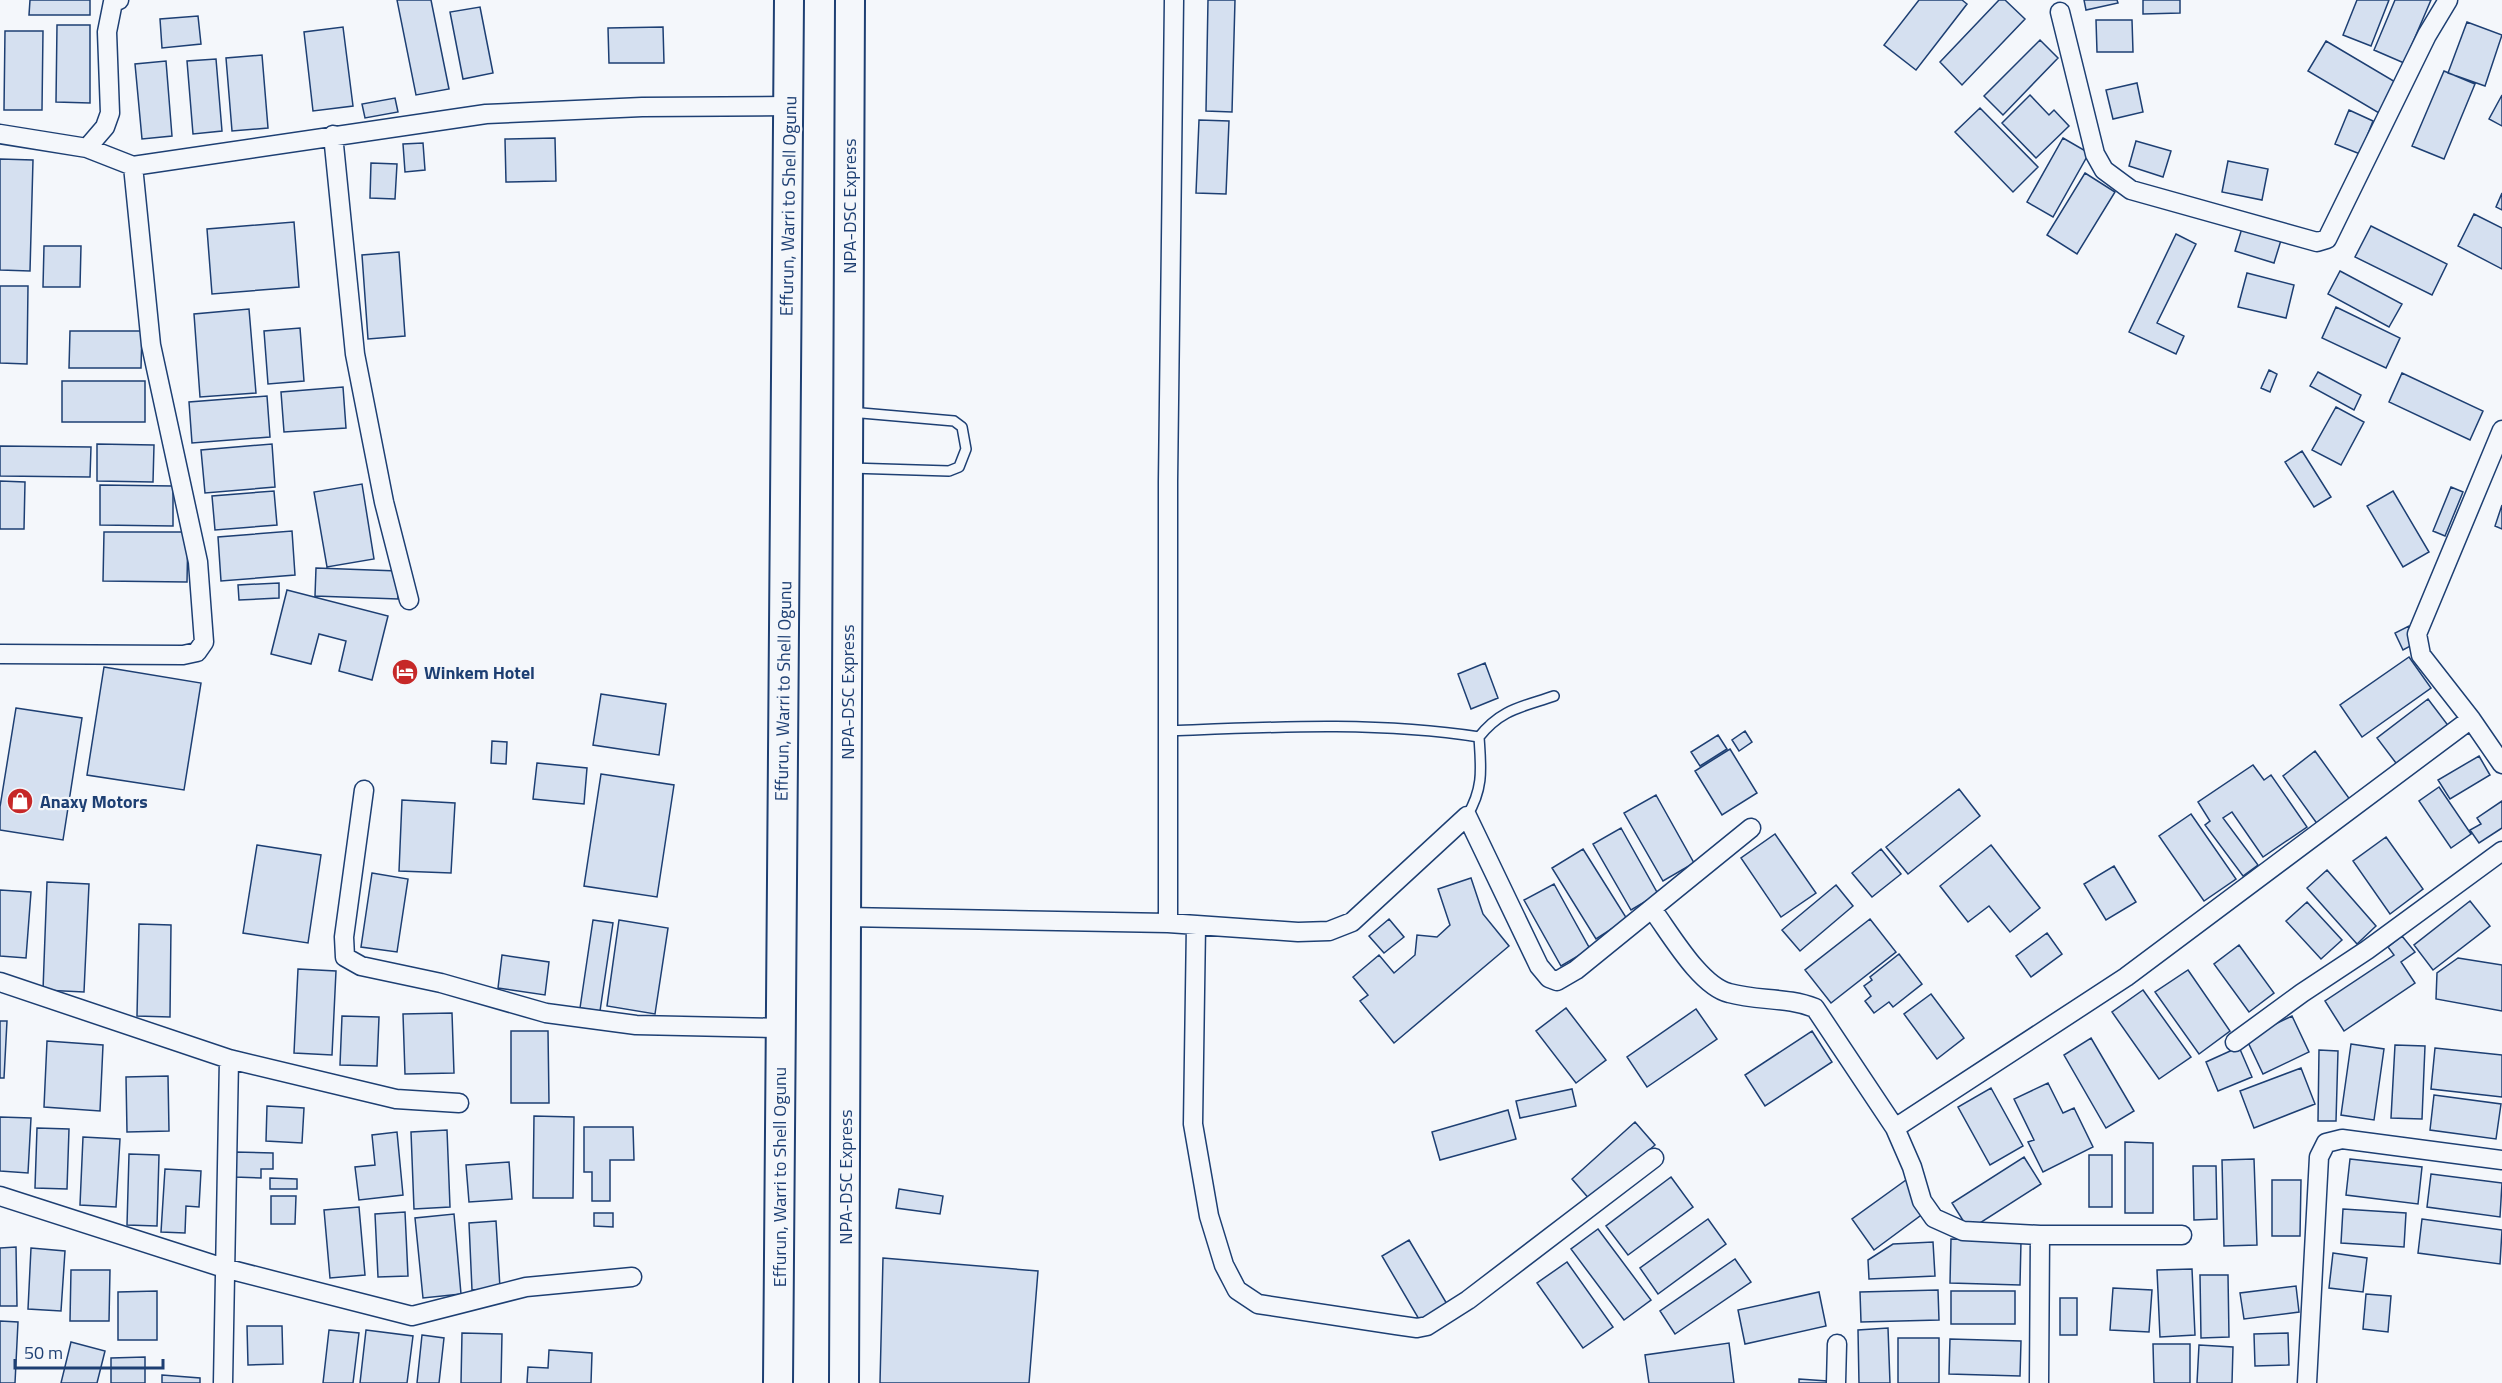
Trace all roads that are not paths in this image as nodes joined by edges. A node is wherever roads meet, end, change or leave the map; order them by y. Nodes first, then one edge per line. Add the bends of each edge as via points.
1 (119, 0) edge
2 (789, 0) edge
3 (850, 0) edge
4 (1174, 0) edge
5 (2448, 0) edge
6 (2061, 12) dead end
7 (789, 106) junction
8 (0, 134) edge
9 (333, 135) junction
10 (87, 148) junction
11 (133, 166) junction
12 (848, 412) junction
13 (2502, 430) edge
14 (848, 468) junction
15 (409, 600) dead end
16 (0, 654) edge
17 (1554, 696) dead end
18 (2471, 719) junction
19 (1168, 731) junction
20 (1479, 736) junction
21 (2502, 764) edge
22 (364, 790) dead end
23 (1467, 816) junction
24 (1751, 828) dead end
25 (2502, 851) edge
26 (1652, 909) junction
27 (846, 917) junction
28 (1168, 923) junction
29 (1196, 925) junction
30 (0, 982) edge
31 (780, 1028) junction
32 (2235, 1042) dead end
33 (229, 1059) junction
34 (459, 1103) dead end
35 (1895, 1128) junction
36 (1654, 1158) dead end
37 (2502, 1161) edge
38 (0, 1196) edge
39 (2040, 1235) junction
40 (2182, 1235) dead end
41 (224, 1268) junction
42 (632, 1277) dead end
43 (1837, 1344) dead end
44 (223, 1383) edge
45 (778, 1383) edge
46 (844, 1383) edge
47 (1836, 1383) edge
48 (2039, 1383) edge
49 (2307, 1383) edge

1 - 10 street via 113,2 107,32 110,113 105,127
2 - 7 main road, Effurun, Warri to Shell Ogunu
3 - 12 main road, NPA-DSC Express
4 - 19 street
5 - 6 street via 2327,239 2317,242 2131,190 2104,170 2095,154
7 - 9 street via 642,106 486,114
7 - 31 main road, Effurun, Warri to Shell Ogunu
8 - 10 street
9 - 11 street
9 - 15 street via 355,354 384,502
10 - 11 street
11 - 16 street via 151,345 198,562 204,642 197,652 183,655
12 - 14 main road, NPA-DSC Express
12 - 14 lane via 954,421 962,427 966,449 959,467 949,471
13 - 18 street via 2417,634 2421,655
14 - 27 main road, NPA-DSC Express
17 - 20 lane via 1506,712
18 - 21 street
18 - 35 street via 2126,977
19 - 20 lane via 1304,726
19 - 28 street
20 - 23 lane via 1482,779 1476,802
22 - 31 street via 344,937 345,957 362,966 441,982 546,1013 636,1025
23 - 26 street via 1539,966 1549,978 1557,981 1576,970
23 - 29 street via 1352,922 1329,931
24 - 26 street
25 - 32 street
26 - 35 street via 1704,979 1727,993 1796,1001 1815,1008
27 - 28 street
27 - 46 main road, NPA-DSC Express
28 - 29 street
29 - 36 street via 1192,1124 1209,1216 1224,1265 1237,1290 1258,1304 1427,1326 1468,1300
30 - 33 street
31 - 45 main road, Effurun, Warri to Shell Ogunu
33 - 34 street via 396,1100
33 - 41 street
35 - 39 street via 1922,1201 1934,1218 1963,1231
37 - 49 street via 2342,1139 2326,1143 2319,1157
38 - 41 street
39 - 40 street
39 - 48 street
41 - 42 street via 412,1316 526,1287
41 - 44 street
43 - 47 street

